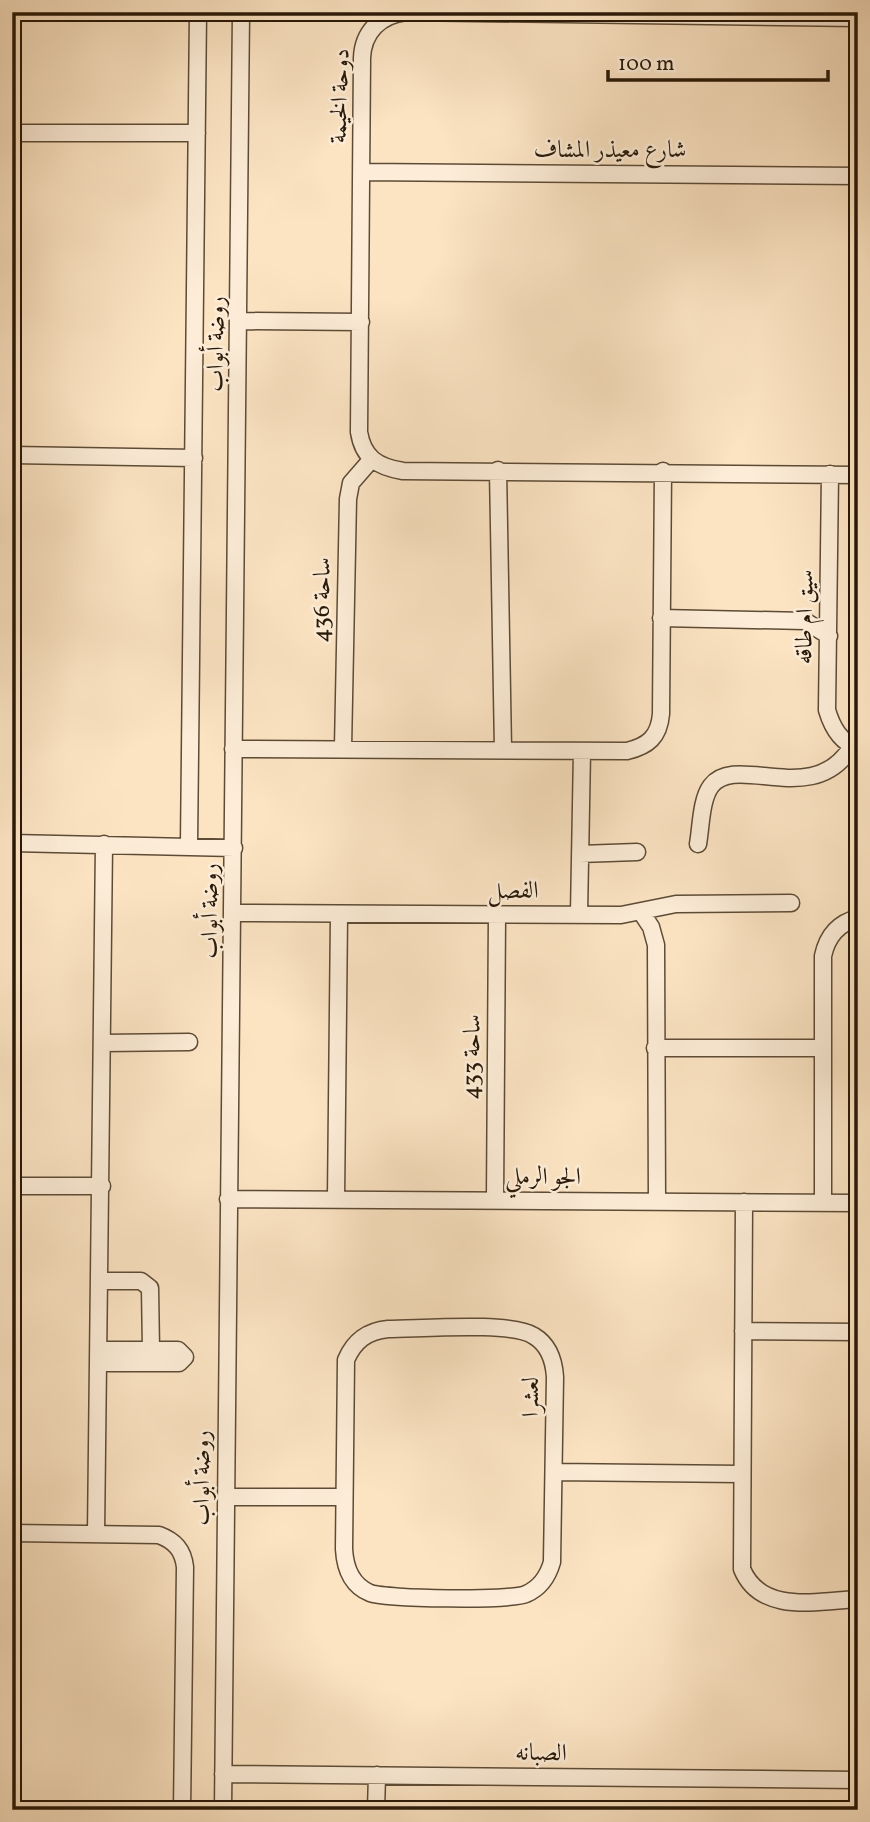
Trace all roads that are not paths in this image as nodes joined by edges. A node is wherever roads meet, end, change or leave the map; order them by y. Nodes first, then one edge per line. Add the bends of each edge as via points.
1 (198, 12) edge
2 (241, 12) edge
3 (858, 18) edge
4 (12, 133) edge
5 (197, 133) junction
6 (362, 172) junction
7 (858, 176) edge
8 (240, 321) junction
9 (361, 322) junction
10 (12, 455) edge
11 (194, 458) junction
12 (371, 460) junction
13 (498, 470) junction
14 (663, 471) junction
15 (830, 474) junction
16 (858, 475) edge
17 (830, 602) junction
18 (662, 618) junction
19 (805, 621) junction
20 (829, 636) junction
21 (855, 747) edge
22 (343, 748) junction
23 (233, 749) junction
24 (503, 750) junction
25 (582, 751) junction
26 (12, 843) edge
27 (104, 844) junction
28 (698, 844) dead end
29 (189, 845) junction
30 (234, 848) junction
31 (637, 852) dead end
32 (580, 854) junction
33 (791, 903) dead end
34 (235, 912) junction
35 (641, 912) junction
36 (579, 914) junction
37 (339, 915) junction
38 (497, 915) junction
39 (858, 918) edge
40 (189, 1042) dead end
41 (103, 1043) junction
42 (655, 1048) junction
43 (823, 1048) junction
44 (12, 1186) edge
45 (102, 1186) junction
46 (228, 1199) junction
47 (336, 1199) junction
48 (495, 1200) junction
49 (657, 1202) junction
50 (744, 1202) junction
51 (823, 1203) junction
52 (858, 1203) edge
53 (101, 1281) junction
54 (743, 1331) junction
55 (858, 1332) edge
56 (151, 1350) junction
57 (99, 1357) junction
58 (554, 1472) junction
59 (741, 1475) junction
60 (226, 1497) junction
61 (344, 1497) junction
62 (12, 1533) edge
63 (96, 1534) junction
64 (858, 1600) edge
65 (223, 1774) junction
66 (377, 1775) junction
67 (858, 1780) edge
68 (182, 1810) edge
69 (223, 1810) edge
70 (376, 1810) edge

1 - 5 street
2 - 8 street, روضة أبواب
3 - 6 street, دوحة الخيمة via 391,15 372,29 362,50
4 - 5 street
5 - 11 street
6 - 7 street, شارع معيذر المشاف
6 - 9 street, دوحة الخيمة
8 - 9 street
8 - 23 street, روضة أبواب
9 - 12 street, دوحة الخيمة via 359,432 361,446
10 - 11 street
11 - 29 street
12 - 13 street via 403,471
12 - 22 street, ساحة 436 via 351,483 348,499
13 - 14 street
13 - 24 street
14 - 15 street
14 - 18 street
15 - 16 street
15 - 17 street, سيق ام طاقه
17 - 19 street
17 - 20 street, سيق ام طاقه
18 - 19 street
18 - 25 street via 661,714 655,737 628,751
19 - 20 street
20 - 21 street, سيق ام طاقه via 827,710 836,732
21 - 28 street via 838,765 815,777 732,775 717,780 707,793
22 - 23 street
22 - 24 street
23 - 30 street, روضة أبواب
24 - 25 street
25 - 32 street
26 - 27 street
27 - 29 street
27 - 41 street
29 - 30 street
30 - 34 street, روضة أبواب
31 - 32 street
32 - 36 street
33 - 35 street, الفصل via 676,904
34 - 37 street, الفصل
34 - 46 street, روضة أبواب
35 - 36 street, الفصل
35 - 42 street via 656,945
36 - 38 street, الفصل
37 - 38 street, الفصل
37 - 47 street
38 - 48 street, ساحة 433
39 - 43 street via 839,927 825,946
40 - 41 street
41 - 45 street
42 - 43 street
42 - 49 street
43 - 51 street
44 - 45 street
45 - 53 street
46 - 47 street, الجو الرملي
46 - 60 street, روضة أبواب
47 - 48 street, الجو الرملي
48 - 49 street, الجو الرملي
49 - 50 street, الجو الرملي
50 - 51 street, الجو الرملي
50 - 54 street
51 - 52 street, الجو الرملي
53 - 56 street via 141,1281 150,1288
53 - 57 street
54 - 55 street
54 - 59 street
56 - 57 street
56 - 57 street via 178,1350 185,1357 179,1363
57 - 63 street
58 - 59 street
58 - 61 street, لعشرا via 552,1562 536,1588 516,1597 370,1592 353,1579 344,1560
58 - 61 street, لعشرا via 554,1365 534,1336 510,1329 377,1330 357,1341 346,1360
59 - 64 street via 741,1560 751,1585 780,1601
60 - 61 street
60 - 65 street, روضة أبواب
62 - 63 street
63 - 68 street via 159,1535 175,1543 184,1558
65 - 66 street, الصبانه
65 - 69 street, روضة أبواب
66 - 67 street, الصبانه
66 - 70 street

